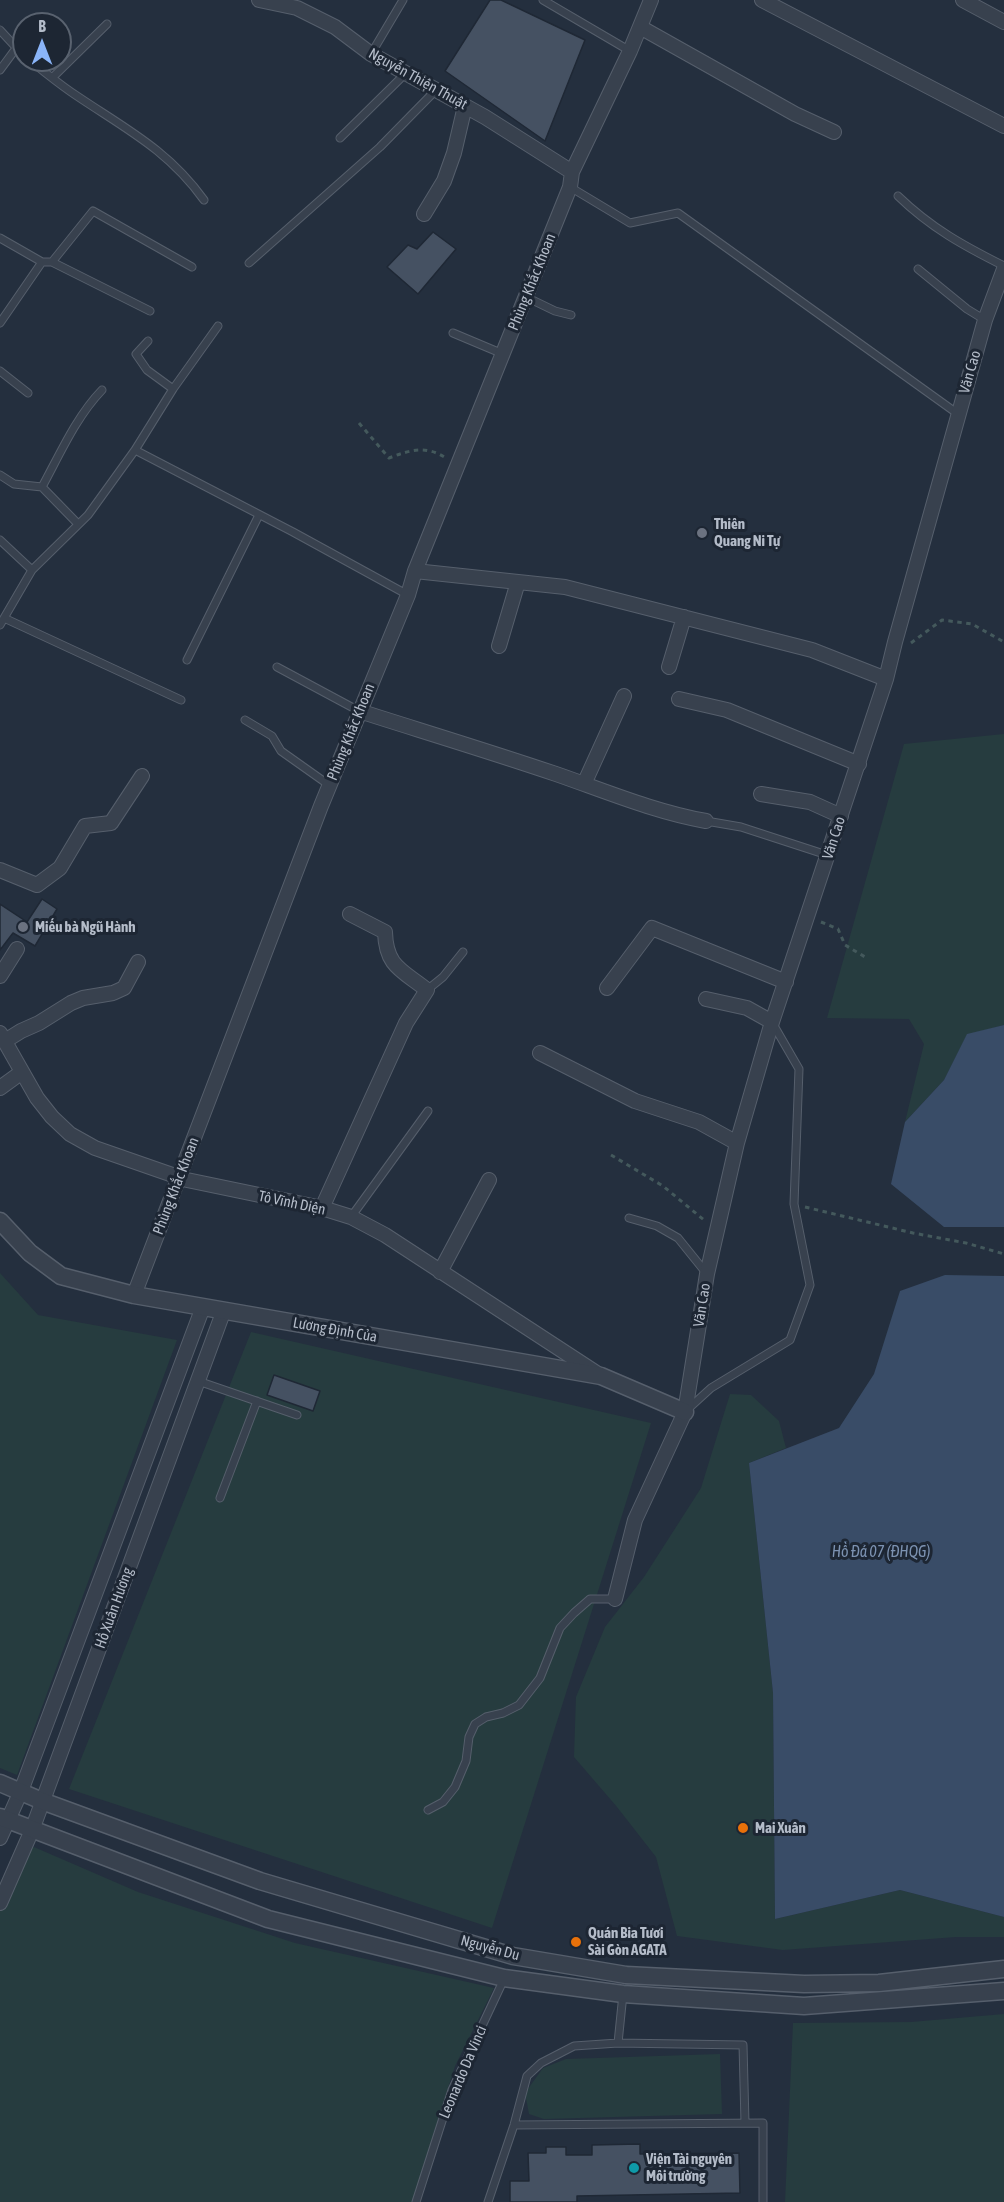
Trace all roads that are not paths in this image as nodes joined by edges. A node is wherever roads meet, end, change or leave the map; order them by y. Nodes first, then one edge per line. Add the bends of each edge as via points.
1 (259, 0) edge
2 (403, 0) edge
3 (543, 0) edge
4 (651, 0) edge
5 (762, 0) edge
6 (963, 0) edge
7 (1004, 22) edge
8 (107, 24) dead end
9 (640, 27) junction
10 (0, 30) edge
11 (12, 42) edge
12 (630, 51) junction
13 (12, 54) edge
14 (370, 54) junction
15 (0, 70) edge
16 (45, 72) edge
17 (406, 73) junction
18 (52, 77) junction
19 (436, 90) junction
20 (465, 106) junction
21 (1004, 126) edge
22 (834, 132) dead end
23 (340, 138) dead end
24 (572, 172) junction
25 (570, 187) junction
26 (898, 196) dead end
27 (204, 200) dead end
28 (424, 214) dead end
29 (0, 238) edge
30 (42, 262) junction
31 (52, 262) junction
32 (249, 264) dead end
33 (192, 267) dead end
34 (1004, 267) edge
35 (918, 269) dead end
36 (526, 297) junction
37 (150, 311) dead end
38 (571, 315) dead end
39 (985, 320) junction
40 (0, 323) edge
41 (218, 326) dead end
42 (453, 333) dead end
43 (148, 340) dead end
44 (503, 354) junction
45 (0, 371) edge
46 (173, 389) junction
47 (102, 390) dead end
48 (28, 393) dead end
49 (958, 414) junction
50 (135, 450) junction
51 (0, 475) edge
52 (42, 487) junction
53 (259, 514) junction
54 (78, 524) junction
55 (0, 540) edge
56 (32, 570) junction
57 (415, 571) junction
58 (518, 582) junction
59 (408, 595) junction
60 (684, 617) junction
61 (2, 621) edge
62 (499, 646) dead end
63 (187, 660) dead end
64 (277, 667) dead end
65 (669, 667) dead end
66 (886, 680) junction
67 (624, 696) dead end
68 (679, 699) dead end
69 (181, 700) dead end
70 (359, 711) junction
71 (244, 720) dead end
72 (859, 764) junction
73 (142, 776) dead end
74 (585, 784) junction
75 (329, 785) junction
76 (761, 794) dead end
77 (841, 816) junction
78 (706, 821) joint
79 (829, 856) junction
80 (0, 870) edge
81 (350, 914) dead end
82 (17, 949) dead end
83 (463, 952) dead end
84 (138, 962) dead end
85 (0, 976) edge
86 (786, 982) junction
87 (608, 988) dead end
88 (427, 990) junction
89 (706, 999) dead end
90 (772, 1022) junction
91 (2, 1037) edge
92 (540, 1053) dead end
93 (22, 1072) junction
94 (0, 1088) edge
95 (428, 1111) dead end
96 (737, 1143) junction
97 (179, 1178) junction
98 (489, 1180) dead end
99 (322, 1208) junction
100 (351, 1217) junction
101 (629, 1218) dead end
102 (0, 1221) edge
103 (440, 1272) junction
104 (707, 1274) junction
105 (134, 1295) junction
106 (203, 1307) junction
107 (224, 1310) junction
108 (602, 1376) junction
109 (198, 1381) junction
110 (257, 1401) junction
111 (685, 1412) junction
112 (297, 1415) dead end
113 (220, 1498) dead end
114 (615, 1599) joint
115 (0, 1783) edge
116 (21, 1791) junction
117 (42, 1801) junction
118 (428, 1809) dead end
119 (4, 1819) edge
120 (32, 1830) junction
121 (0, 1838) edge
122 (0, 1903) edge
123 (513, 1956) junction
124 (1004, 1969) edge
125 (504, 1978) junction
126 (1004, 1991) edge
127 (623, 1994) junction
128 (618, 2043) junction
129 (745, 2123) junction
130 (514, 2125) junction
131 (416, 2202) edge
132 (488, 2202) edge
133 (763, 2202) edge

1 - 14 street, Nguyễn Thiện Thuật via 297,8 335,27
2 - 14 lane
3 - 12 lane
4 - 9 street, Phùng Khắc Khoan
5 - 21 street
6 - 7 street
8 - 18 lane
9 - 12 street, Phùng Khắc Khoan
9 - 22 street
10 - 11 lane
12 - 24 street, Phùng Khắc Khoan
13 - 15 lane
14 - 17 street, Nguyễn Thiện Thuật
16 - 18 lane
17 - 19 street, Nguyễn Thiện Thuật
17 - 23 lane
18 - 27 lane via 145,139 188,178
19 - 20 street, Nguyễn Thiện Thuật
19 - 32 lane via 380,147
20 - 24 street, Nguyễn Thiện Thuật
20 - 28 street via 444,181
24 - 25 street, Phùng Khắc Khoan
25 - 36 street, Phùng Khắc Khoan
25 - 49 lane via 630,223 678,213
26 - 34 lane via 954,241
29 - 30 lane
30 - 31 lane
30 - 40 lane
31 - 33 lane via 93,211
31 - 37 lane
34 - 39 street, Văn Cao
35 - 39 lane
36 - 38 lane
36 - 44 street, Phùng Khắc Khoan
39 - 49 street, Văn Cao
41 - 46 lane
42 - 44 lane
43 - 46 lane via 136,354 147,370
44 - 57 street, Phùng Khắc Khoan
45 - 48 lane
46 - 50 lane
47 - 52 lane
49 - 66 street, Văn Cao
50 - 53 lane
50 - 54 lane
51 - 52 lane via 14,484
52 - 54 lane
53 - 59 lane
53 - 63 lane
54 - 56 lane
55 - 56 lane
56 - 61 lane
57 - 58 street
57 - 59 street, Phùng Khắc Khoan
58 - 60 street via 565,587
58 - 62 street
59 - 70 street, Phùng Khắc Khoan
60 - 65 street
60 - 66 street via 812,650
61 - 69 lane
64 - 70 lane
66 - 72 street, Văn Cao
67 - 74 street
68 - 72 street via 727,710
70 - 74 street
70 - 75 street, Phùng Khắc Khoan
71 - 75 lane via 272,736 281,751
72 - 77 street, Văn Cao
73 - 80 street via 111,823 86,826 60,868 37,885
74 - 78 street
75 - 97 street, Phùng Khắc Khoan
76 - 77 street via 810,802
77 - 79 street, Văn Cao
78 - 79 lane via 741,827
79 - 86 street, Văn Cao
81 - 88 street via 385,932 391,961
82 - 85 street
83 - 88 lane
84 - 91 street via 124,988 83,998 39,1023
86 - 87 street via 652,928
86 - 90 street, Văn Cao
88 - 99 street via 406,1023
89 - 90 street via 747,1008
90 - 96 street, Văn Cao
90 - 111 lane via 799,1069 794,1204 810,1285 790,1340 711,1388
91 - 93 street, Tô Vĩnh Diện
92 - 96 street via 635,1101 699,1122
93 - 94 street
93 - 97 street, Tô Vĩnh Diện via 47,1111 70,1134 95,1148
95 - 100 lane
96 - 104 street, Văn Cao
97 - 99 street, Tô Vĩnh Diện
97 - 105 street, Phùng Khắc Khoan
98 - 103 street
99 - 100 street, Tô Vĩnh Diện
100 - 103 street, Tô Vĩnh Diện via 385,1234
101 - 104 lane via 657,1226 678,1238
102 - 105 street, Lương Định Của via 30,1253 61,1276
103 - 108 street, Tô Vĩnh Diện
104 - 111 street, Văn Cao
105 - 106 street, Lương Định Của
106 - 107 street, Lương Định Của
106 - 116 street, Hồ Xuân Hương
107 - 108 street, Lương Định Của
107 - 109 street, Hồ Xuân Hương
108 - 111 street, Lương Định Của
109 - 110 lane
109 - 117 street, Hồ Xuân Hương
110 - 112 lane
110 - 113 lane
111 - 114 street, Văn Cao via 635,1520
114 - 118 lane via 590,1599 560,1628 540,1678 519,1705 475,1724 455,1786 443,1802
115 - 116 street, Nguyễn Du
116 - 117 street, Nguyễn Du
116 - 119 street, Hồ Xuân Hương
117 - 120 street, Hồ Xuân Hương
117 - 123 street, Nguyễn Du via 260,1881
119 - 120 street, Nguyễn Du
119 - 121 street, Hồ Xuân Hương
120 - 122 street, Hồ Xuân Hương
120 - 125 street, Nguyễn Du via 268,1919
123 - 124 street, Nguyễn Du via 626,1975 804,1984 879,1983
123 - 125 street
125 - 127 street, Nguyễn Du
125 - 131 lane, Leonardo Da Vinci via 452,2090
126 - 127 street, Nguyễn Du via 804,2006
127 - 128 lane
128 - 129 lane via 743,2045
128 - 130 lane via 574,2046 541,2062 527,2076
129 - 130 lane
129 - 133 lane via 763,2123
130 - 132 lane

